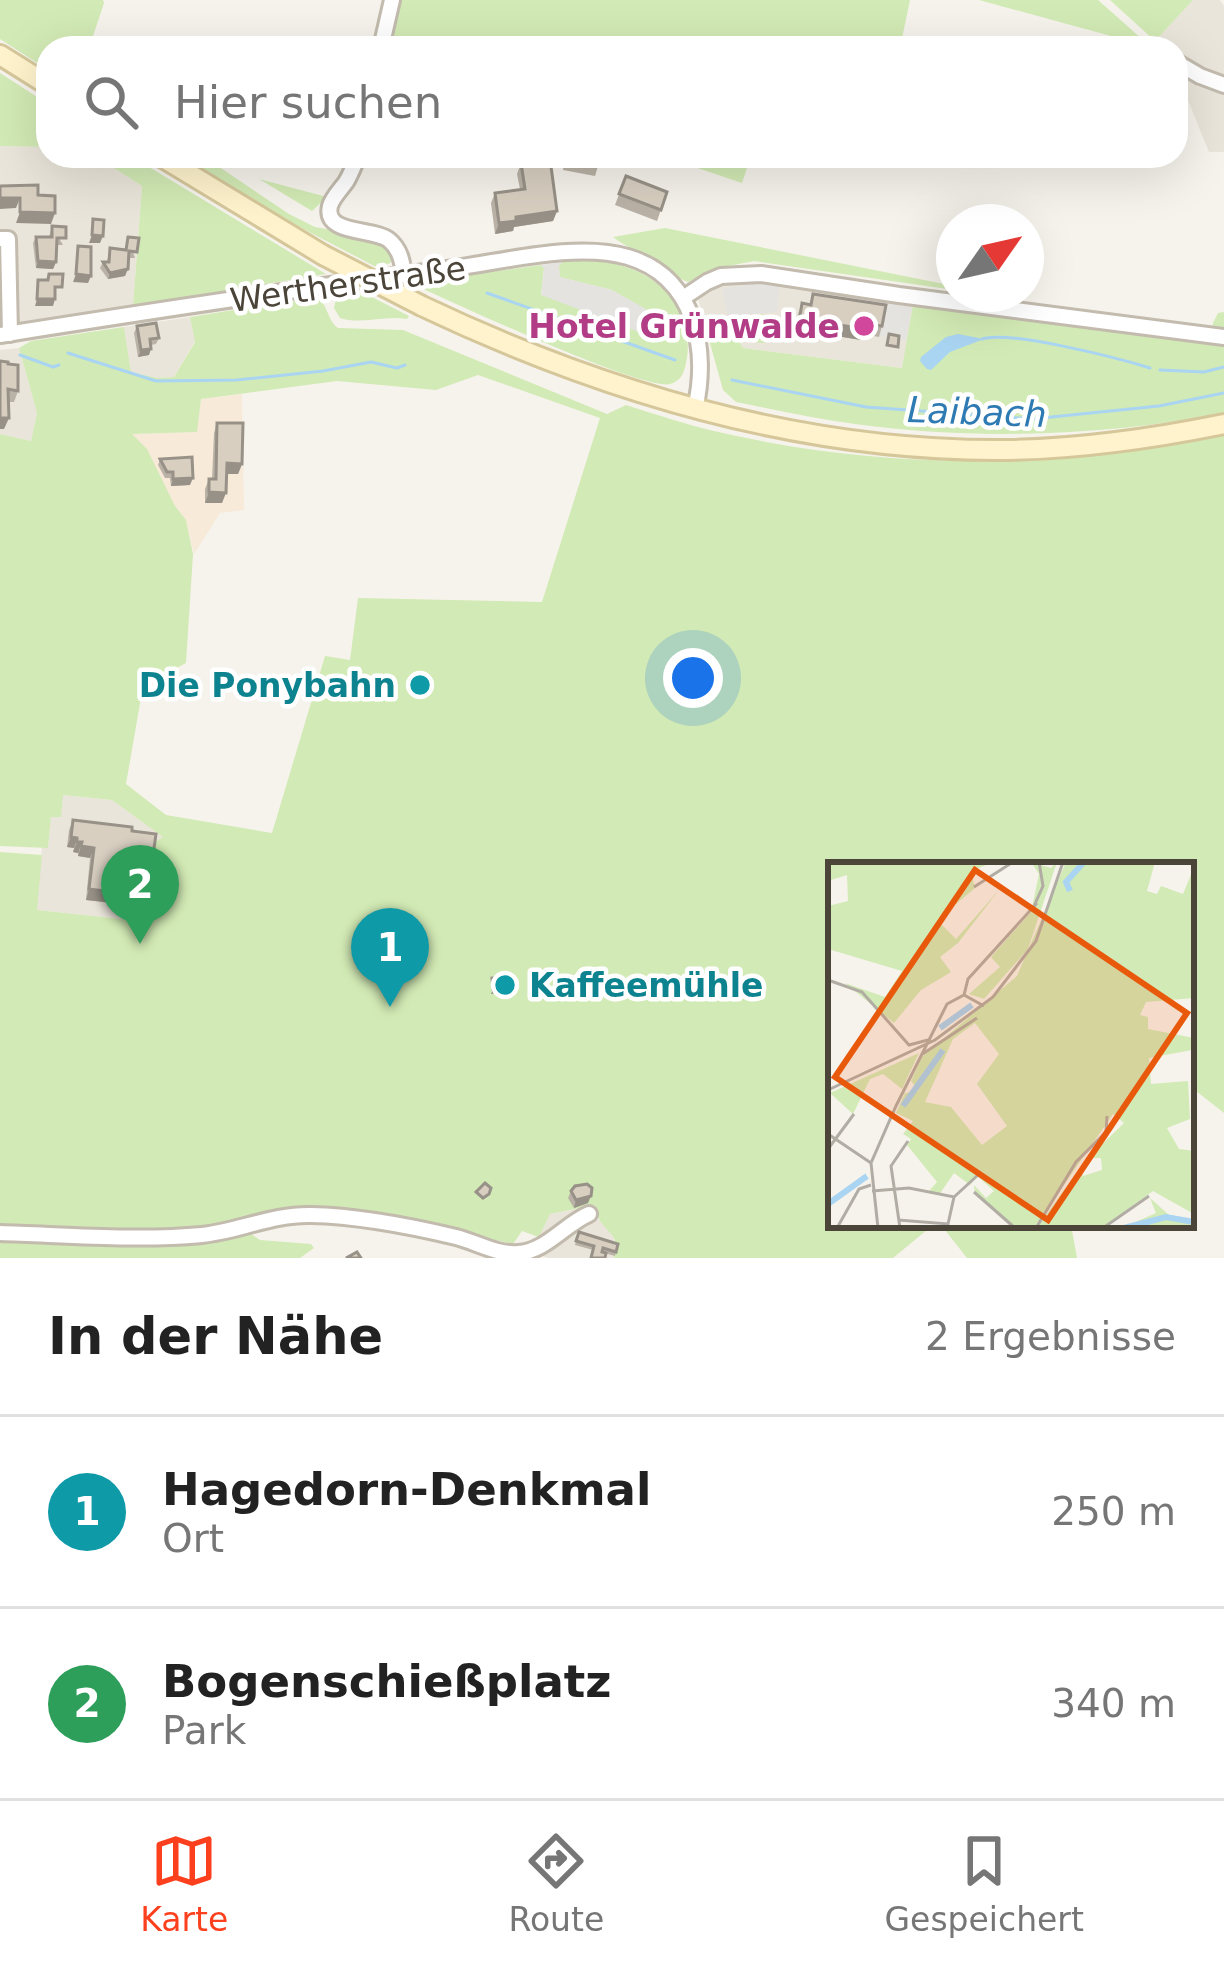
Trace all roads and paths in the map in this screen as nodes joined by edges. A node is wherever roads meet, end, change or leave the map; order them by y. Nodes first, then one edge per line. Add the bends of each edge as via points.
1 (392, 0) edge
2 (384, 36) edge
3 (0, 55) edge
4 (1188, 69) edge
5 (36, 78) edge
6 (1224, 86) edge
7 (180, 168) edge
8 (353, 168) edge
9 (0, 238) edge
10 (404, 274) junction
11 (683, 298) junction
12 (5, 335) edge
13 (1224, 338) edge
14 (695, 409) junction
15 (1224, 424) edge
16 (589, 1214) dead end
17 (0, 1232) edge

1 - 2 street
3 - 5 main road
4 - 6 street
7 - 14 main road, bridge via 323,255 477,332
8 - 10 street via 331,217 391,242
9 - 12 street via 8,239
10 - 11 street, Wertherstraße via 602,253 651,268
10 - 12 street, Wertherstraße
11 - 13 street via 721,276 761,274
11 - 14 street via 699,333
14 - 15 main road via 856,439 998,450
16 - 17 street via 520,1253 314,1215 204,1234

